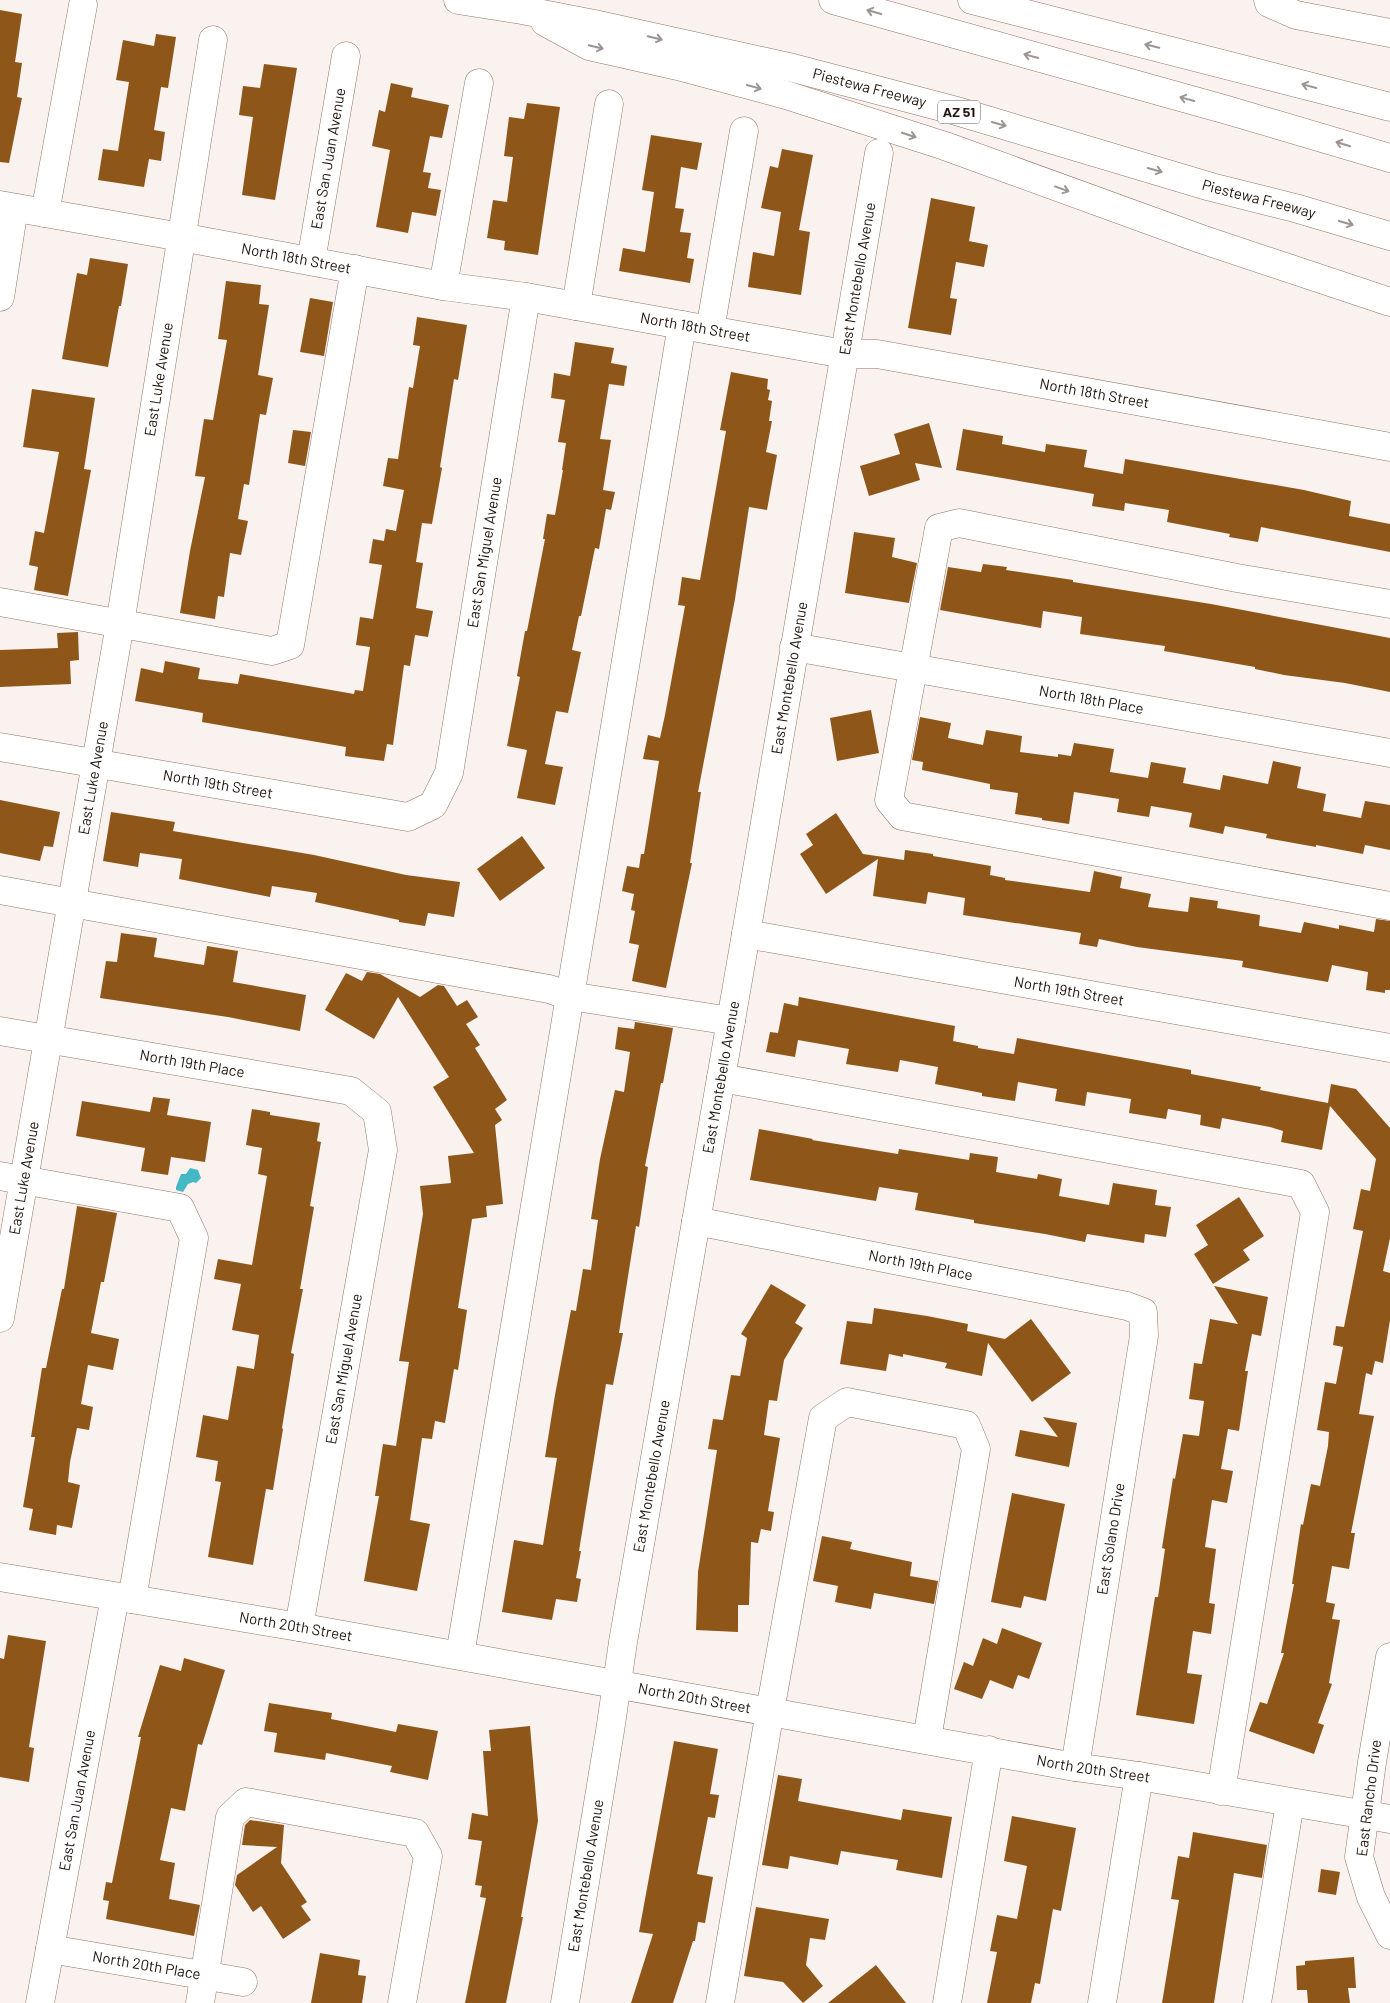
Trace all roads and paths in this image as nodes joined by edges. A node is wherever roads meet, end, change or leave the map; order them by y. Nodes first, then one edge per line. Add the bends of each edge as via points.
1 (458, 0) edge
2 (833, 0) edge
3 (972, 0) edge
4 (1268, 2) edge
5 (83, 5) dead end
6 (522, 10) junction
7 (1390, 33) edge
8 (213, 40) dead end
9 (346, 56) dead end
10 (479, 83) dead end
11 (609, 104) dead end
12 (1390, 108) edge
13 (744, 131) dead end
14 (879, 153) dead end
15 (1390, 158) edge
16 (7, 206) edge
17 (45, 213) junction
18 (1390, 236) edge
19 (181, 237) junction
20 (311, 261) junction
21 (355, 269) junction
22 (443, 286) junction
23 (0, 296) edge
24 (526, 297) junction
25 (1390, 302) edge
26 (576, 306) junction
27 (682, 325) junction
28 (710, 330) junction
29 (844, 354) junction
30 (1390, 447) edge
31 (0, 602) edge
32 (1390, 604) edge
33 (120, 624) junction
34 (794, 647) junction
35 (914, 669) junction
36 (0, 746) edge
37 (1390, 753) edge
38 (95, 764) junction
39 (433, 805) joint
40 (0, 890) edge
41 (71, 902) junction
42 (1390, 906) edge
43 (746, 934) junction
44 (570, 996) junction
45 (731, 1021) junction
46 (0, 1031) edge
47 (47, 1040) junction
48 (1390, 1048) edge
49 (721, 1078) junction
50 (377, 1112) joint
51 (12, 1178) edge
52 (696, 1221) junction
53 (1143, 1312) joint
54 (0, 1318) edge
55 (0, 1577) edge
56 (123, 1598) junction
57 (299, 1626) junction
58 (460, 1655) junction
59 (1390, 1657) edge
60 (617, 1684) junction
61 (770, 1711) junction
62 (926, 1739) junction
63 (989, 1750) junction
64 (1075, 1767) junction
65 (1139, 1776) junction
66 (1220, 1791) junction
67 (1290, 1803) junction
68 (1377, 1817) edge
69 (1390, 1935) edge
70 (50, 1949) junction
71 (205, 1975) junction
72 (243, 1982) dead end
73 (40, 2003) edge
74 (200, 2003) edge
75 (402, 2003) edge
76 (564, 2003) edge
77 (720, 2003) edge
78 (947, 2003) edge
79 (1102, 2003) edge
80 (1257, 2003) edge

1 - 6 main road, Piestewa Freeway / AZ 51
15 -> 2 main road
12 -> 3 main road
4 - 7 main road via 1296,16
5 - 17 main road
6 -> 18 main road, Piestewa Freeway / AZ 51 via 793,68 953,110 1211,187
6 -> 25 main road via 589,46 795,98 945,146 1201,239
8 - 19 main road, East Luke Avenue
9 - 20 main road, East San Juan Avenue
10 - 22 main road
11 - 26 main road
13 - 28 main road
14 - 29 main road, East Montebello Avenue
16 - 17 main road, North 18th Street
16 - 23 main road
17 - 19 main road, North 18th Street
19 - 20 main road, North 18th Street
19 - 33 main road, East Luke Avenue
20 - 21 main road, North 18th Street
21 - 22 main road, North 18th Street
21 - 33 main road via 290,645 272,651
22 - 24 main road, North 18th Street
24 - 26 main road, North 18th Street
24 - 39 main road, East San Miguel Avenue via 449,773
26 - 27 main road, North 18th Street
27 - 28 main road, North 18th Street
27 - 44 main road
28 - 29 main road, North 18th Street
29 - 30 main road, North 18th Street via 877,354
29 - 34 main road, East Montebello Avenue
31 - 33 main road
32 - 35 main road via 1237,578 959,523 939,528
33 - 38 main road, East Luke Avenue
34 - 35 main road, North 18th Place
34 - 43 main road, East Montebello Avenue
35 - 37 main road, North 18th Place
35 - 42 main road via 889,800 902,816
36 - 38 main road, North 19th Street
38 - 39 main road, North 19th Street via 408,817
38 - 41 main road, East Luke Avenue
40 - 41 main road
41 - 44 main road
41 - 47 main road, East Luke Avenue
43 - 45 main road, East Montebello Avenue
43 - 48 main road, North 19th Street
44 - 45 main road
44 - 58 main road
45 - 49 main road, East Montebello Avenue
46 - 47 main road, North 19th Place
47 - 50 main road, North 19th Place via 351,1091
47 - 51 main road, East Luke Avenue
49 - 52 main road, East Montebello Avenue
49 - 66 main road via 1301,1184 1315,1212
50 - 57 main road, East San Miguel Avenue via 383,1150
51 - 54 main road, East Luke Avenue
51 - 56 main road, East San Juan Avenue via 180,1208 194,1238
52 - 53 main road, North 19th Place via 1128,1306
52 - 60 main road, East Montebello Avenue
53 - 64 main road, East Solano Drive via 1144,1336
55 - 56 main road, North 20th Street
56 - 57 main road, North 20th Street
56 - 70 main road, East San Juan Avenue
57 - 58 main road, North 20th Street
58 - 60 main road, North 20th Street
59 - 68 main road, East Rancho Drive
60 - 61 main road, North 20th Street
60 - 76 main road, East Montebello Avenue
61 - 62 main road, North 20th Street
61 - 62 main road via 823,1418 847,1402 966,1425 976,1449
61 - 77 main road
62 - 63 main road, North 20th Street
63 - 64 main road, North 20th Street
63 - 78 main road
64 - 65 main road, North 20th Street
65 - 66 main road, North 20th Street
65 - 79 main road
66 - 67 main road, North 20th Street
67 - 68 main road, North 20th Street
67 - 80 main road
68 - 69 main road, East Rancho Drive via 1359,1857 1371,1896
70 - 71 main road, North 20th Place
70 - 73 main road, East San Juan Avenue
71 - 72 main road, North 20th Place
71 - 74 main road
71 - 75 main road via 230,1817 246,1802 415,1833 428,1856

